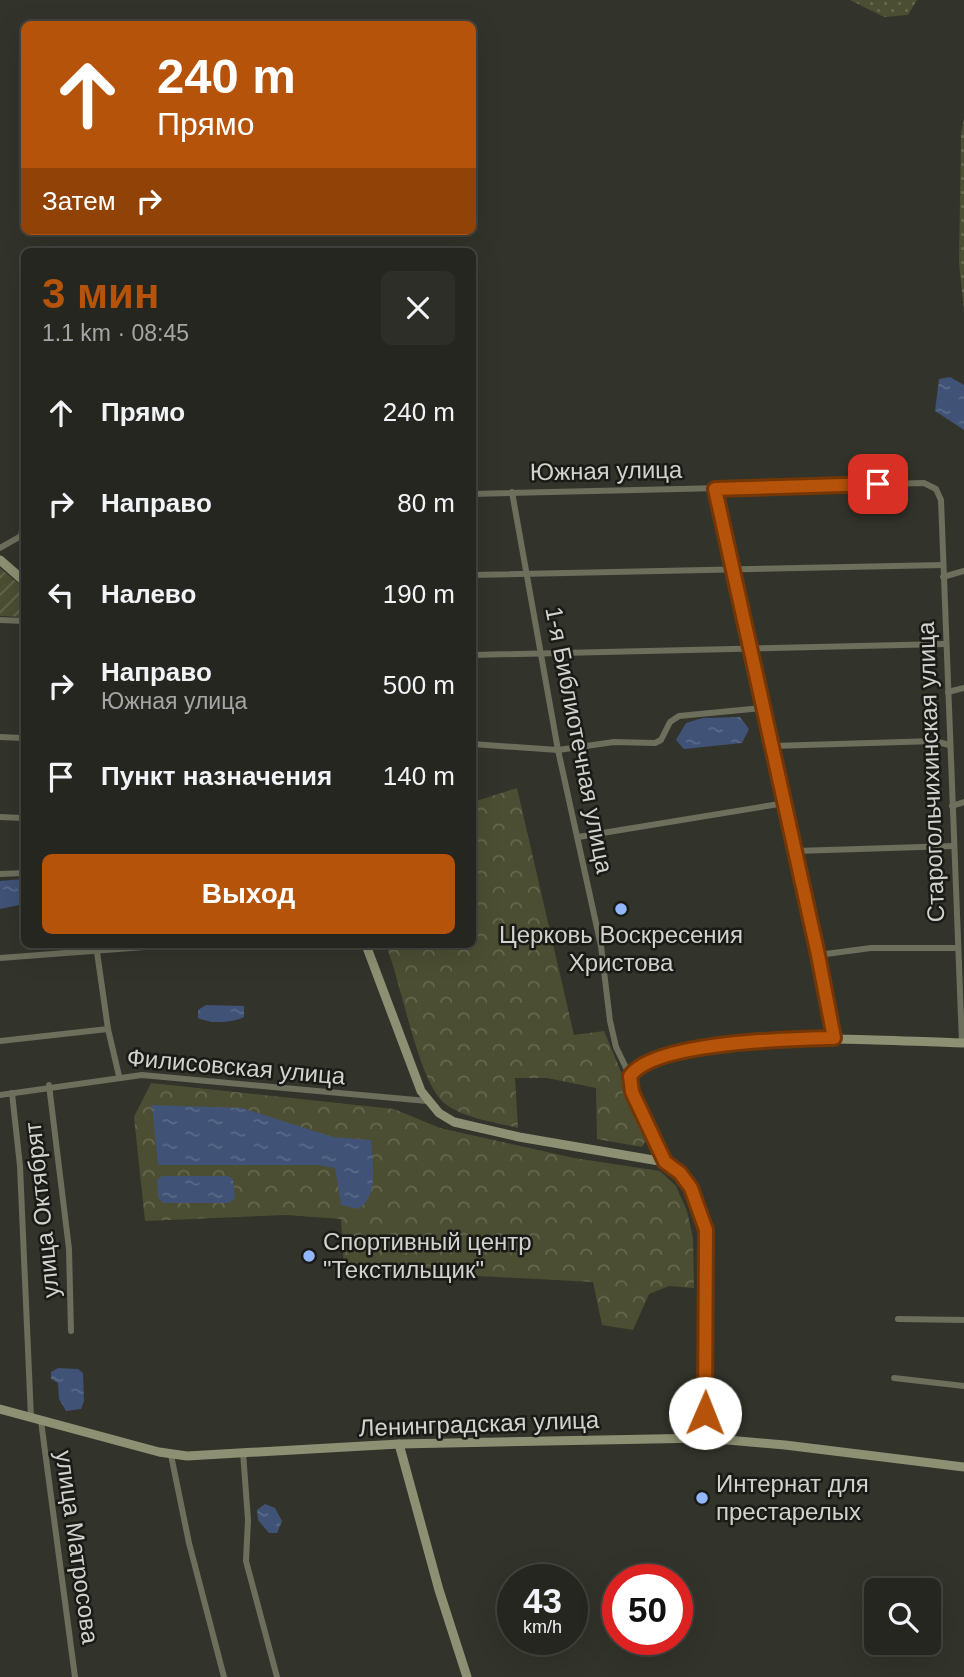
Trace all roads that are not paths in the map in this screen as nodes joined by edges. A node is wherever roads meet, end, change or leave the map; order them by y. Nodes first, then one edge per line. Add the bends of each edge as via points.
1 (715, 489) junction
2 (512, 492) junction
3 (476, 494) edge
4 (941, 500) joint
5 (21, 536) edge
6 (0, 548) edge
7 (0, 559) edge
8 (943, 565) junction
9 (732, 569) junction
10 (964, 571) edge
11 (526, 573) junction
12 (476, 575) edge
13 (943, 578) junction
14 (21, 579) edge
15 (0, 621) edge
16 (21, 621) edge
17 (945, 644) junction
18 (751, 648) junction
19 (540, 654) junction
20 (476, 655) edge
21 (964, 688) edge
22 (948, 692) junction
23 (762, 708) junction
24 (0, 737) edge
25 (21, 738) edge
26 (476, 744) edge
27 (949, 745) junction
28 (772, 746) junction
29 (558, 750) junction
30 (964, 802) edge
31 (785, 803) junction
32 (952, 806) junction
33 (0, 817) edge
34 (21, 818) edge
35 (578, 837) junction
36 (953, 846) junction
37 (796, 851) junction
38 (21, 873) edge
39 (0, 874) edge
40 (956, 911) junction
41 (964, 912) edge
42 (97, 948) edge
43 (367, 948) edge
44 (958, 948) junction
45 (818, 955) junction
46 (0, 958) edge
47 (108, 1029) junction
48 (834, 1038) junction
49 (0, 1041) edge
50 (963, 1043) edge
51 (120, 1076) junction
52 (630, 1076) junction
53 (48, 1085) junction
54 (12, 1093) junction
55 (0, 1095) edge
56 (427, 1101) junction
57 (665, 1162) junction
58 (898, 1320) dead end
59 (964, 1320) edge
60 (71, 1331) dead end
61 (894, 1378) dead end
62 (964, 1386) edge
63 (0, 1409) edge
64 (31, 1418) junction
65 (41, 1421) junction
66 (705, 1438) junction
67 (399, 1444) junction
68 (243, 1452) junction
69 (171, 1455) junction
70 (964, 1467) edge
71 (75, 1677) edge
72 (224, 1677) edge
73 (277, 1677) edge
74 (467, 1677) edge

1 - 2 street, Южная улица
1 - 4 street, Южная улица via 924,483 936,489
1 - 9 street
2 - 3 street, Южная улица
2 - 11 street, 1-я Библиотечная улица
4 - 8 street, Старогольчихинская улица
5 - 6 street
7 - 14 street
8 - 9 street
8 - 13 street, Старогольчихинская улица
9 - 11 street
9 - 18 street
10 - 13 street
11 - 12 street
11 - 19 street, 1-я Библиотечная улица
13 - 17 street, Старогольчихинская улица
15 - 16 street
17 - 18 street
17 - 22 street, Старогольчихинская улица
18 - 19 street
18 - 23 street
19 - 20 street
19 - 29 street, 1-я Библиотечная улица
21 - 22 street
22 - 27 street, Старогольчихинская улица
23 - 28 street
23 - 29 street via 678,716 659,743 614,742
24 - 25 street
26 - 29 street
27 - 28 street via 935,741
27 - 32 street, Старогольчихинская улица
28 - 31 street
29 - 35 street, 1-я Библиотечная улица
30 - 32 street
31 - 35 street
31 - 37 street
32 - 36 street, Старогольчихинская улица
33 - 34 street
35 - 52 street, 1-я Библиотечная улица via 602,953 610,1021
36 - 37 street
36 - 40 street, Старогольчихинская улица
37 - 45 street
38 - 39 street
40 - 41 street
40 - 44 street, Старогольчихинская улица
42 - 46 street
42 - 47 street
43 - 56 street
44 - 45 street via 871,948
44 - 50 street, Старогольчихинская улица
45 - 48 street
47 - 49 street
47 - 51 street
48 - 50 street
48 - 52 street via 716,1045 642,1065
51 - 53 street, Филисовская улица
51 - 56 street, Филисовская улица
52 - 57 street via 632,1092
53 - 54 street, Филисовская улица
53 - 60 street, улица Октябрят via 69,1249
54 - 55 street, Филисовская улица
54 - 64 street
56 - 57 street via 454,1122
57 - 66 street via 691,1188 706,1230
58 - 59 street
61 - 62 street
63 - 64 street, Ленинградская улица
64 - 65 street, Ленинградская улица
65 - 69 street, Ленинградская улица
65 - 71 street, улица Матросова
66 - 67 street, Ленинградская улица
66 - 70 street, Ленинградская улица
67 - 68 street, Ленинградская улица
67 - 74 street
68 - 69 street, Ленинградская улица
68 - 73 street via 246,1561
69 - 72 street

